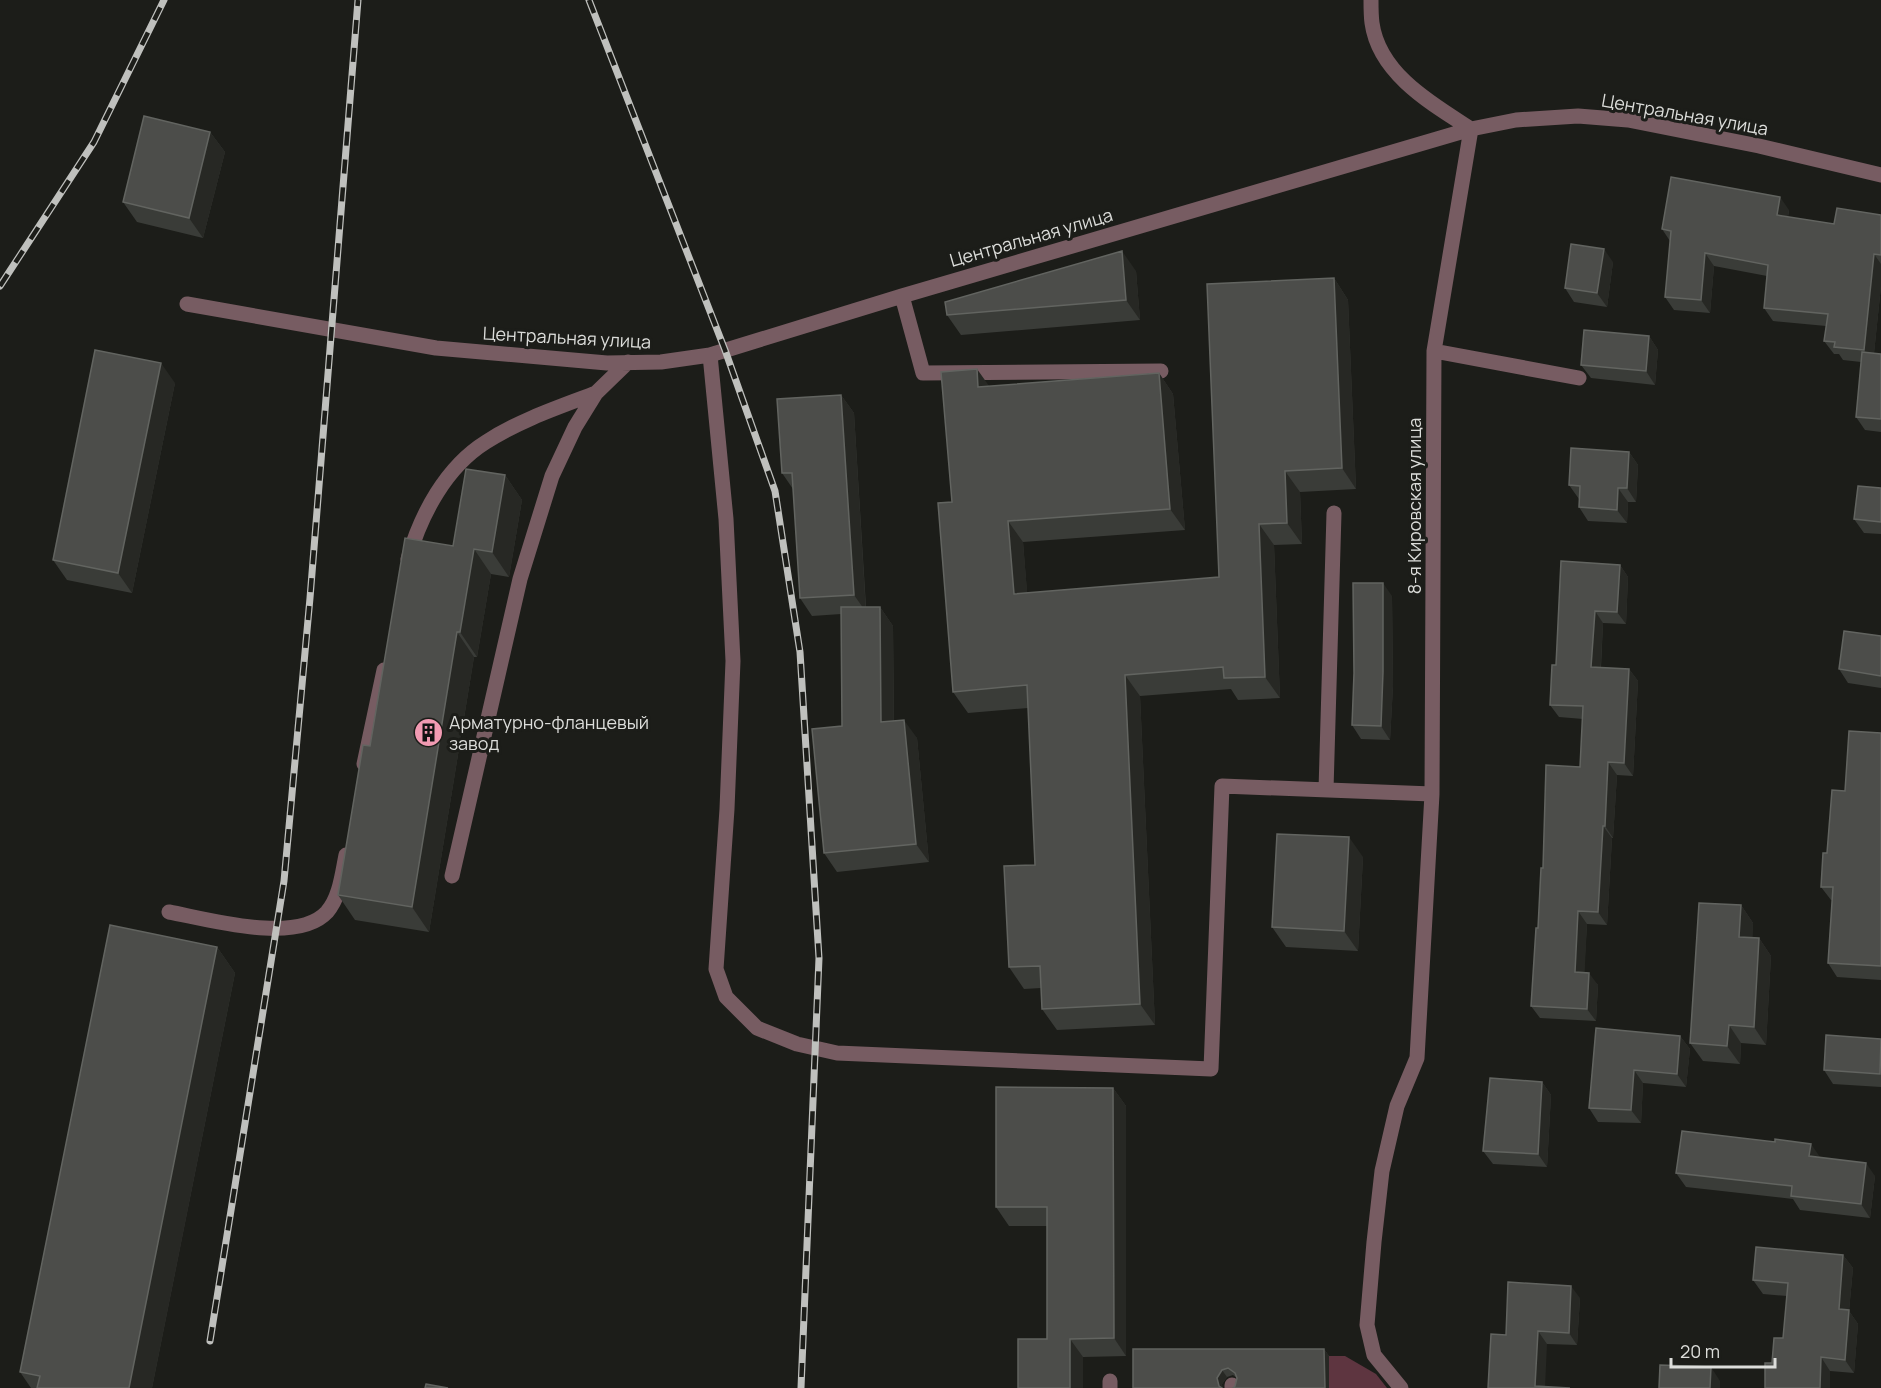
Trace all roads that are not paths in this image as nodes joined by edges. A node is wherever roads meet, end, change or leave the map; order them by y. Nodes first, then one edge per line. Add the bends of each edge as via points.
1 (1371, 0) edge
2 (1471, 129) junction
3 (1881, 175) edge
4 (902, 296) junction
5 (187, 304) dead end
6 (1434, 351) junction
7 (710, 355) junction
8 (628, 362) junction
9 (1161, 371) edge
10 (1579, 378) edge
11 (596, 393) junction
12 (1334, 513) dead end
13 (405, 569) edge
14 (388, 650) edge
15 (362, 778) edge
16 (1326, 790) junction
17 (1432, 794) junction
18 (350, 836) edge
19 (452, 876) dead end
20 (169, 912) dead end
21 (1401, 1388) edge

1 - 2 street via 1372,24 1381,51 1399,75 1430,104
2 - 3 street, Центральная улица via 1516,120 1578,116 1628,120
2 - 4 street, Центральная улица
2 - 6 street, 8-я Кировская улица
4 - 7 street, Центральная улица
4 - 9 street via 923,372
5 - 8 street, Центральная улица via 436,348
6 - 10 street
6 - 17 street, 8-я Кировская улица
7 - 8 street, Центральная улица
7 - 16 street via 726,519 733,660 716,969 726,997 757,1028 797,1044 837,1053 1211,1069 1222,786
8 - 11 street
11 - 13 street via 484,442 455,469 431,502 412,542
11 - 19 street via 552,476 520,579
12 - 16 street
14 - 15 street
16 - 17 street
17 - 21 street, 8-я Кировская улица via 1417,1058 1397,1106 1382,1170 1367,1325 1374,1355
18 - 20 street via 338,894 326,913 305,926 254,928

